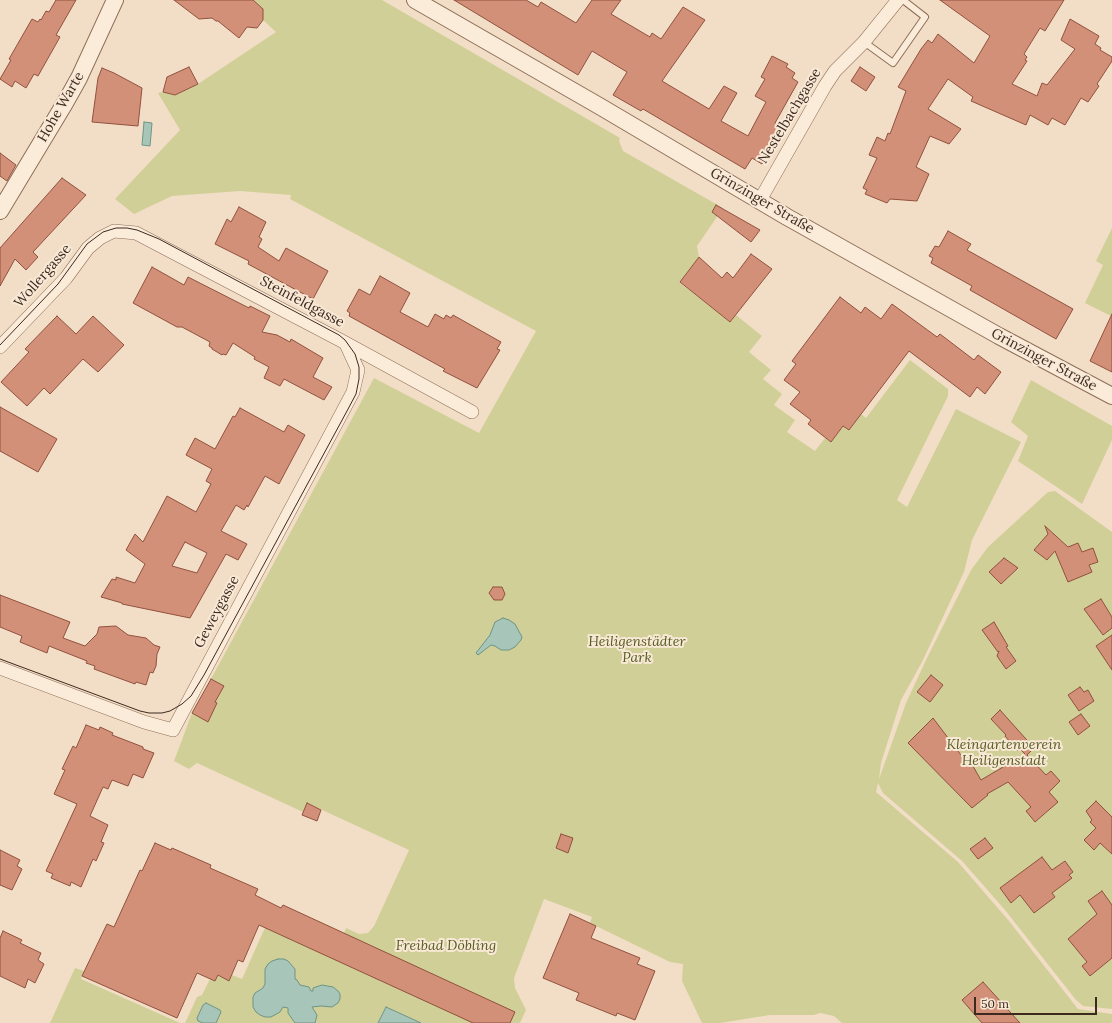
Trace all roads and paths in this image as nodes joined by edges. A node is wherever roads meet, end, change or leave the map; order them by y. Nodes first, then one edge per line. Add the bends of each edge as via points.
1 (116, 0) edge
2 (415, 0) edge
3 (898, 0) edge
4 (902, 0) edge
5 (864, 42) junction
6 (760, 200) junction
7 (0, 211) edge
8 (114, 231) joint
9 (346, 344) junction
10 (0, 347) edge
11 (1112, 396) edge
12 (472, 412) dead end
13 (0, 668) edge

1 - 7 street, Hohe Warte via 65,103
2 - 6 street, Grinzinger Straße
3 - 5 street, Nestelbachgasse
4 - 5 lane via 925,17 893,64
5 - 6 street, Nestelbachgasse via 825,86
6 - 11 street, Grinzinger Straße via 910,286
8 - 9 street, Steinfeldgasse via 136,233
8 - 10 street, Wollergasse via 88,248 66,278
9 - 12 street, Steinfeldgasse
9 - 13 street, Geweygasse via 358,370 354,392 173,730 144,722

